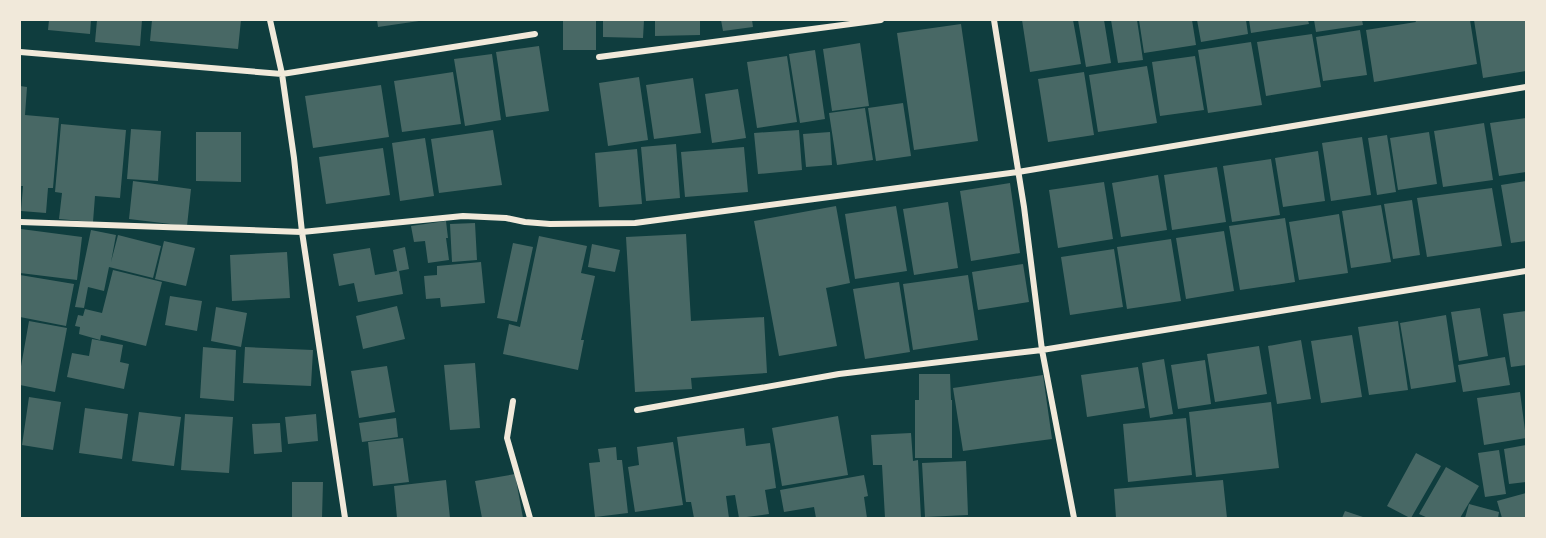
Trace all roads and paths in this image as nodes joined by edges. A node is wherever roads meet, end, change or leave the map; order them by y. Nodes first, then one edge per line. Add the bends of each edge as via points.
1 (270, 20) edge
2 (881, 20) edge
3 (994, 20) edge
4 (535, 34) dead end
5 (20, 52) edge
6 (599, 57) dead end
7 (282, 74) junction
8 (1527, 87) edge
9 (1018, 171) junction
10 (20, 222) edge
11 (302, 232) junction
12 (1527, 271) edge
13 (1042, 350) junction
14 (513, 401) dead end
15 (637, 410) dead end
16 (345, 519) edge
17 (530, 519) edge
18 (1074, 519) edge

1 - 7 street
2 - 6 street
3 - 9 street
4 - 7 street
5 - 7 street
7 - 11 street
8 - 9 street
9 - 11 street via 635,223 550,224 463,216
9 - 13 street
10 - 11 street
11 - 16 street
12 - 13 street
13 - 15 street via 839,374
13 - 18 street
14 - 17 street via 507,438

